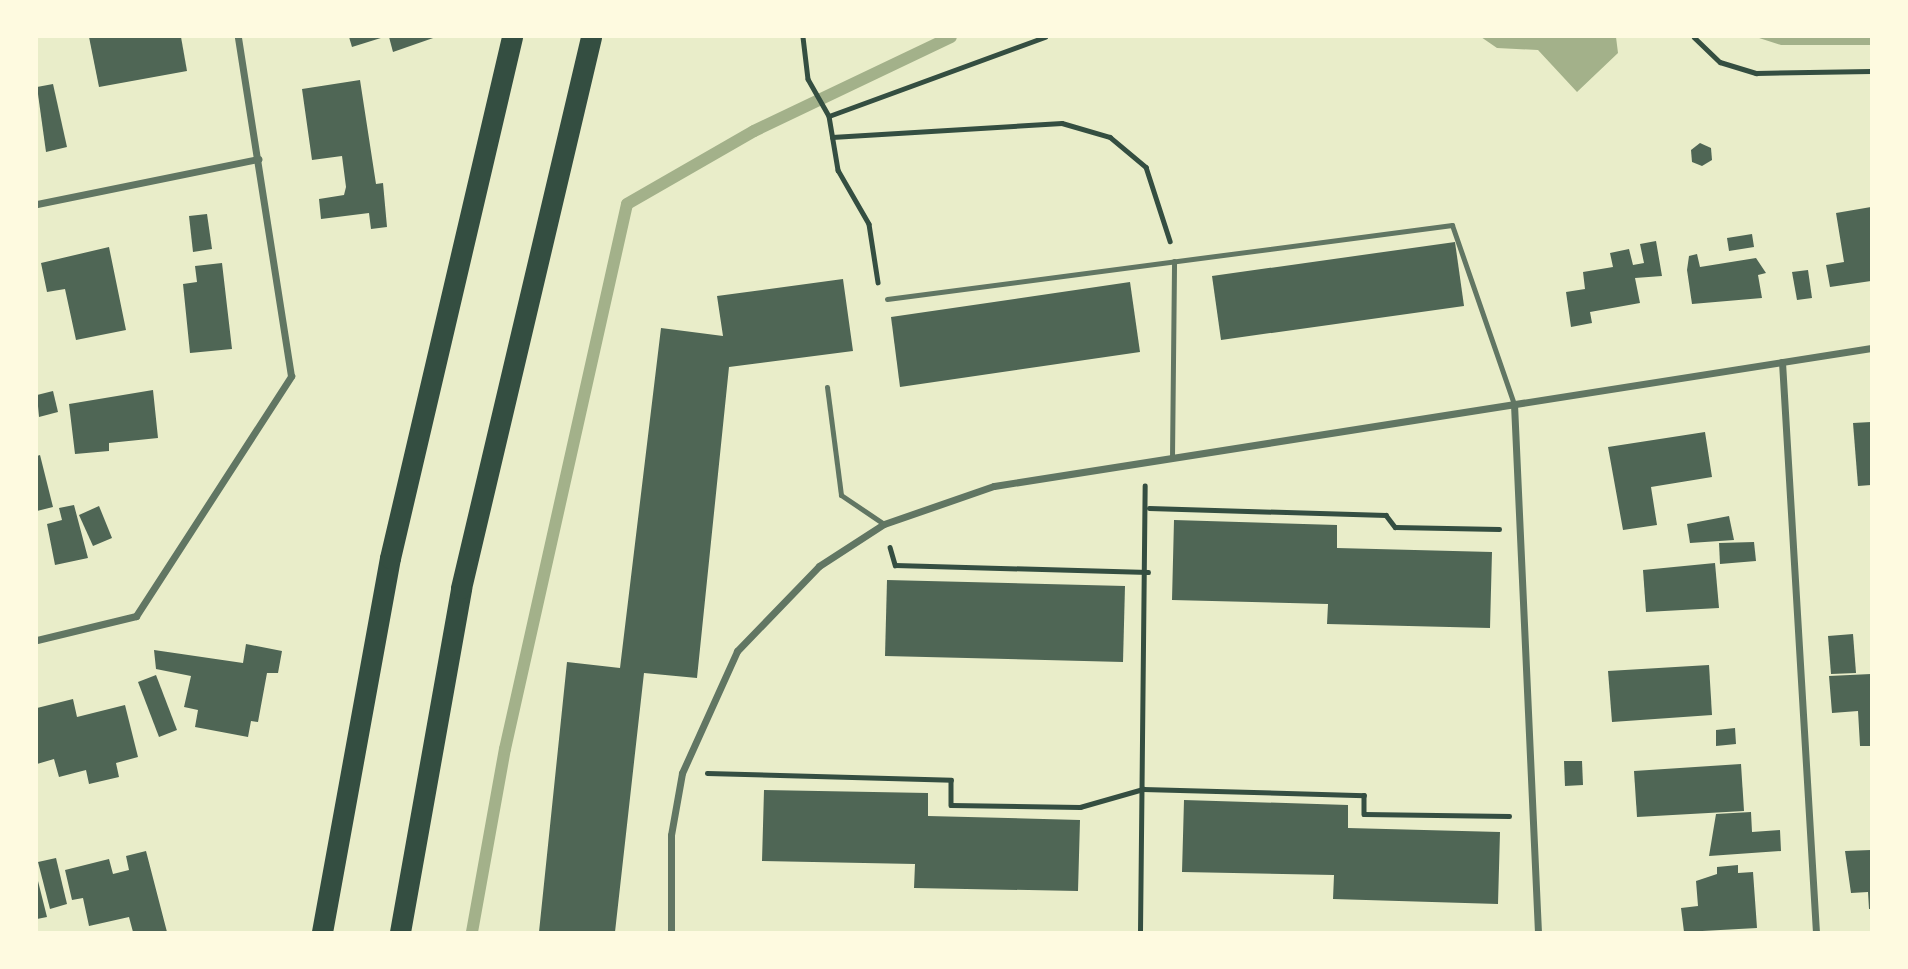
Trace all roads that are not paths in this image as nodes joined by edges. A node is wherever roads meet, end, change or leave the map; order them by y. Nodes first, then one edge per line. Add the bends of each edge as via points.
1 (238, 37) edge
2 (512, 37) edge
3 (591, 37) edge
4 (258, 159) junction
5 (37, 204) edge
6 (1174, 261) junction
7 (887, 299) road end
8 (1871, 348) edge
9 (1782, 362) junction
10 (827, 387) dead end
11 (1514, 404) junction
12 (1172, 458) junction
13 (884, 524) junction
14 (37, 640) edge
15 (322, 932) edge
16 (400, 932) edge
17 (671, 932) edge
18 (1538, 932) edge
19 (1816, 932) edge

1 - 4 street
2 - 15 highway via 390,558
3 - 16 highway via 461,588
4 - 5 street
4 - 14 street via 291,376 136,616
6 - 7 lane
6 - 11 lane via 1452,225
6 - 12 lane
8 - 9 street
9 - 11 street
9 - 19 street
10 - 13 lane via 841,495
11 - 12 street
11 - 18 street
12 - 13 street via 994,486
13 - 17 street via 819,566 737,651 682,773 671,835

